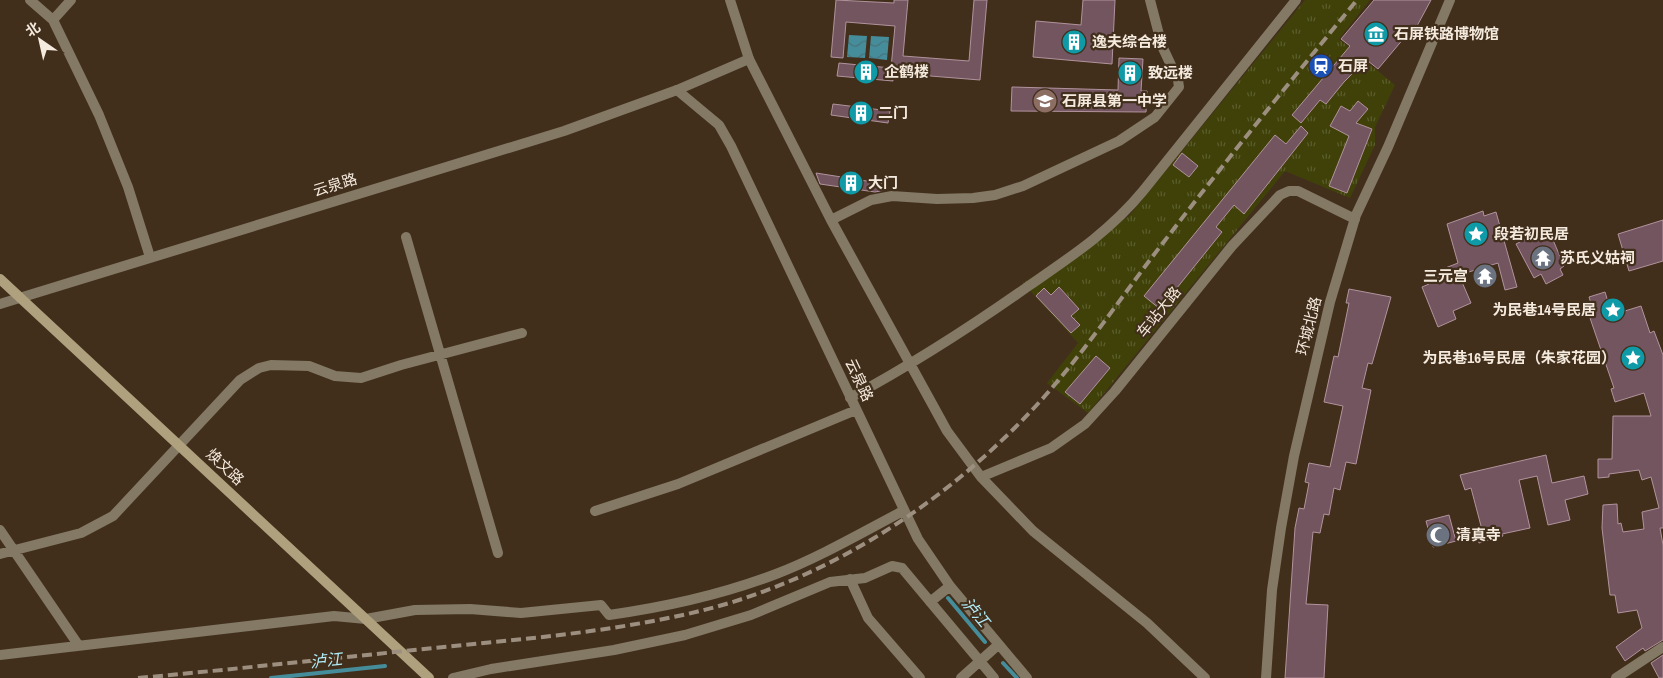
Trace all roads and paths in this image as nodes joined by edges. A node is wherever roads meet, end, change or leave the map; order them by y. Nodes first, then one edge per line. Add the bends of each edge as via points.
1 (30, 0) edge
2 (71, 0) edge
3 (730, 0) edge
4 (1150, 0) edge
5 (1296, 0) edge
6 (1450, 0) edge
7 (53, 20) junction
8 (749, 59) junction
9 (677, 90) junction
10 (1355, 219) junction
11 (830, 220) junction
12 (406, 237) dead end
13 (150, 257) junction
14 (0, 279) edge
15 (20, 297) junction
16 (0, 304) edge
17 (522, 333) dead end
18 (441, 354) junction
19 (910, 366) junction
20 (850, 398) junction
21 (856, 410) junction
22 (180, 446) junction
23 (981, 477) junction
24 (903, 511) junction
25 (595, 512) dead end
26 (0, 530) edge
27 (13, 550) junction
28 (498, 553) dead end
29 (0, 554) edge
30 (850, 579) junction
31 (950, 586) junction
32 (930, 602) junction
33 (366, 619) junction
34 (998, 645) junction
35 (80, 646) junction
36 (1663, 647) edge
37 (0, 655) edge
38 (980, 661) junction
39 (429, 678) edge
40 (453, 678) edge
41 (920, 678) edge
42 (961, 678) edge
43 (994, 678) edge
44 (1027, 678) edge
45 (1205, 678) edge
46 (1266, 678) edge
47 (1616, 678) edge

1 - 7 street
2 - 7 street
3 - 8 street
4 - 11 street via 1162,46 1179,87 1155,117 1119,141 1023,186 995,195 937,199 885,197 871,200
5 - 19 street via 1122,216 1038,280
6 - 10 street, 环城北路
7 - 13 street via 99,115 128,187
8 - 9 street, 云泉路
8 - 11 street
9 - 13 street, 云泉路 via 564,130
9 - 20 street, 云泉路 via 719,125 731,146
10 - 23 street, 车站大路 via 1298,191 1280,195 1232,246 1085,424 1051,448
10 - 46 street, 环城北路 via 1330,302 1294,456 1272,590
11 - 19 street
12 - 18 street
13 - 15 street, 云泉路
14 - 15 main road, 焕文路
15 - 16 street, 云泉路
15 - 22 main road, 焕文路
17 - 18 street
18 - 22 street via 361,378 335,376 309,366 271,365 259,368 240,380
18 - 28 street
19 - 20 street
19 - 23 street via 947,431
20 - 21 street, 云泉路
21 - 24 street, 云泉路
21 - 25 street via 678,484
22 - 27 street via 133,497 99,525 81,533
22 - 33 main road, 焕文路
23 - 45 street via 1033,531 1147,623
24 - 31 street, 云泉路
24 - 33 street via 816,557 776,574 667,607 609,615 601,605 521,613 470,609 415,610
26 - 27 street
27 - 29 street
27 - 35 street
30 - 32 street via 865,578 887,567 897,566
30 - 40 street via 830,582 751,615 685,636
30 - 41 street via 868,618
31 - 32 street
31 - 34 street, 云泉路
32 - 38 street
33 - 35 street via 334,616
33 - 39 main road, 焕文路
34 - 38 street
34 - 44 street, 云泉路
35 - 37 street
36 - 47 street
38 - 42 street
38 - 43 street

